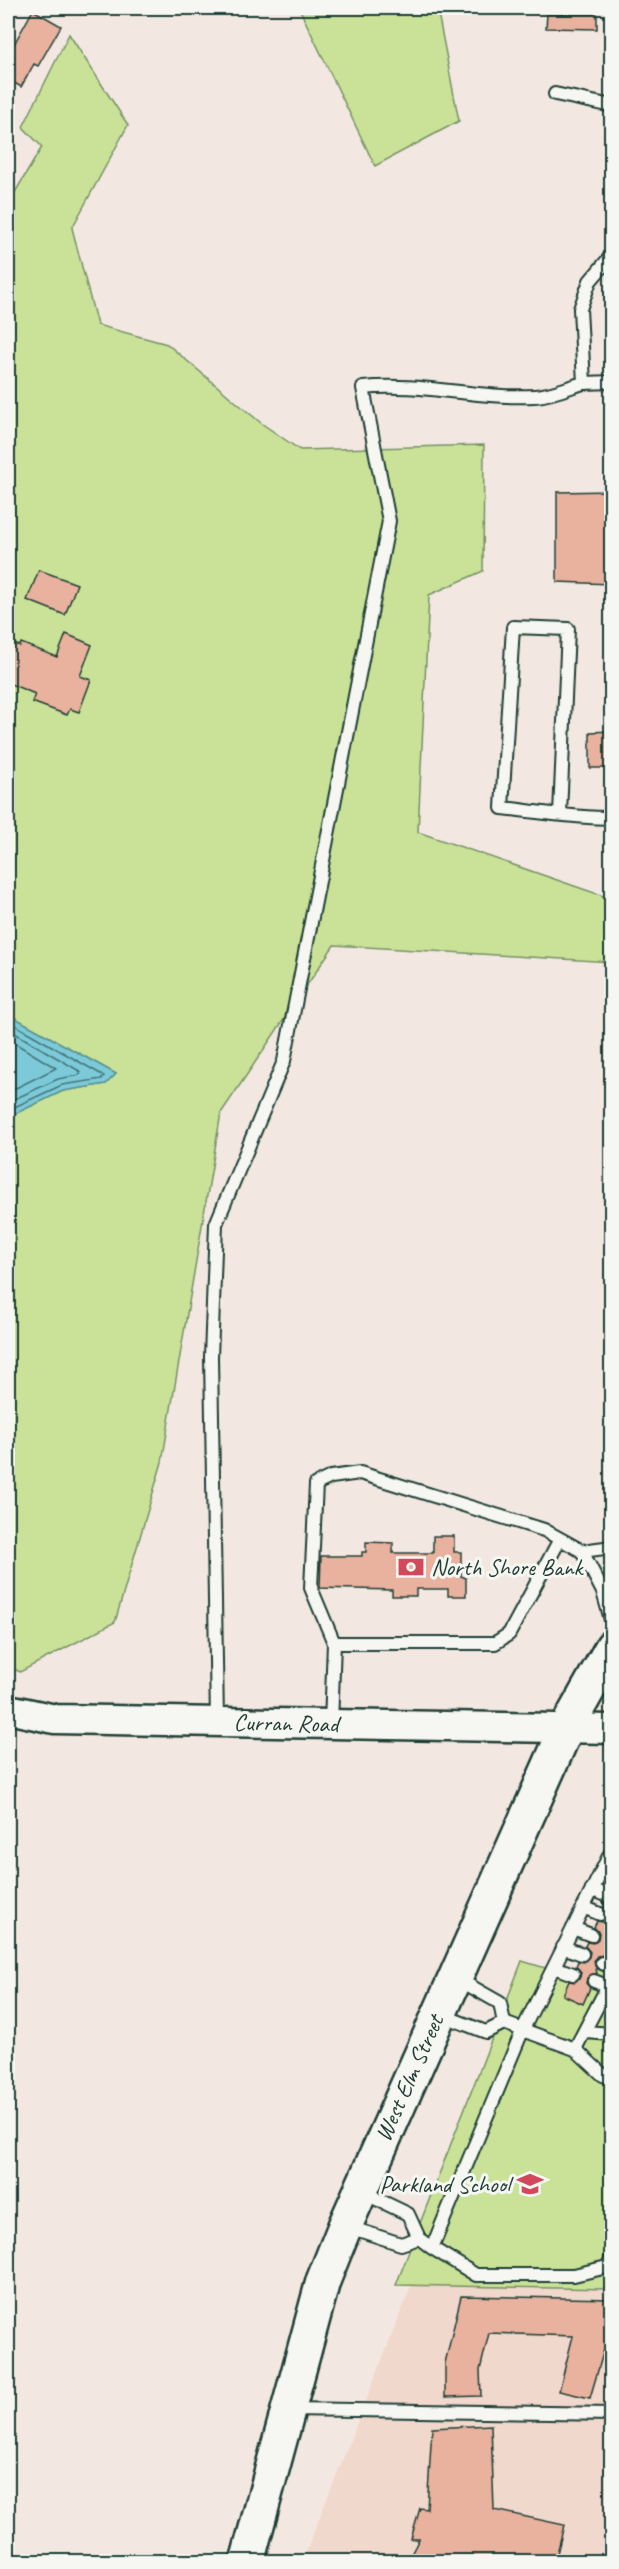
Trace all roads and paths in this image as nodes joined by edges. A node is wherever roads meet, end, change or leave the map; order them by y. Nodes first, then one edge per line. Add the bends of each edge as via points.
1 (555, 94) dead end
2 (612, 106) edge
3 (612, 255) edge
4 (612, 382) edge
5 (584, 383) junction
6 (560, 814) junction
7 (612, 818) edge
8 (560, 1539) junction
9 (612, 1547) edge
10 (582, 1551) junction
11 (612, 1623) edge
12 (334, 1643) junction
13 (612, 1647) edge
14 (8, 1709) edge
15 (217, 1721) junction
16 (331, 1724) junction
17 (566, 1729) junction
18 (612, 1729) edge
19 (612, 1850) edge
20 (607, 1870) edge
21 (592, 1889) junction
22 (608, 1896) dead end
23 (583, 1907) junction
24 (600, 1914) dead end
25 (573, 1928) junction
26 (591, 1935) dead end
27 (563, 1947) junction
28 (582, 1954) dead end
29 (554, 1967) junction
30 (573, 1974) dead end
31 (454, 1977) junction
32 (594, 1981) dead end
33 (610, 1982) edge
34 (438, 2013) junction
35 (504, 2023) junction
36 (523, 2029) junction
37 (585, 2032) junction
38 (612, 2034) edge
39 (575, 2049) junction
40 (612, 2079) edge
41 (359, 2190) junction
42 (345, 2226) junction
43 (419, 2238) junction
44 (432, 2248) junction
45 (612, 2258) edge
46 (288, 2409) junction
47 (612, 2414) edge
48 (247, 2562) edge

1 - 2 lane
3 - 5 lane via 590,280 580,309
4 - 5 lane
5 - 15 lane via 537,396 478,396 386,386 363,388 389,521 284,1061 216,1224 211,1357
6 - 6 lane via 568,629 513,627 502,808
6 - 7 lane
8 - 10 lane
8 - 12 lane via 509,1634 495,1643
8 - 12 lane via 544,1530 360,1473 331,1477 316,1484 311,1588
9 - 10 lane
10 - 11 lane via 603,1592
12 - 16 lane
13 - 17 main road, West Elm Street
14 - 15 street, Curran Road via 56,1719
15 - 16 street, Curran Road
16 - 17 street, Curran Road
17 - 18 street, Curran Road
17 - 31 main road, West Elm Street
19 - 20 lane
20 - 21 lane
21 - 22 lane
21 - 23 lane
23 - 24 lane
23 - 25 lane
25 - 26 lane
25 - 27 lane
27 - 28 lane
27 - 29 lane
29 - 30 lane
29 - 36 lane
31 - 34 main road, West Elm Street
31 - 35 lane via 500,2003
32 - 33 lane
33 - 37 lane
34 - 35 lane via 486,2032
34 - 41 main road, West Elm Street
35 - 36 lane
36 - 39 lane
36 - 44 lane
37 - 38 lane
37 - 39 lane
39 - 40 lane
41 - 42 main road, West Elm Street
41 - 43 lane via 408,2214
42 - 43 lane via 401,2244
42 - 46 main road, West Elm Street via 323,2281
43 - 44 lane
44 - 45 lane via 476,2275 574,2275 607,2267
46 - 47 lane
46 - 48 main road, West Elm Street

